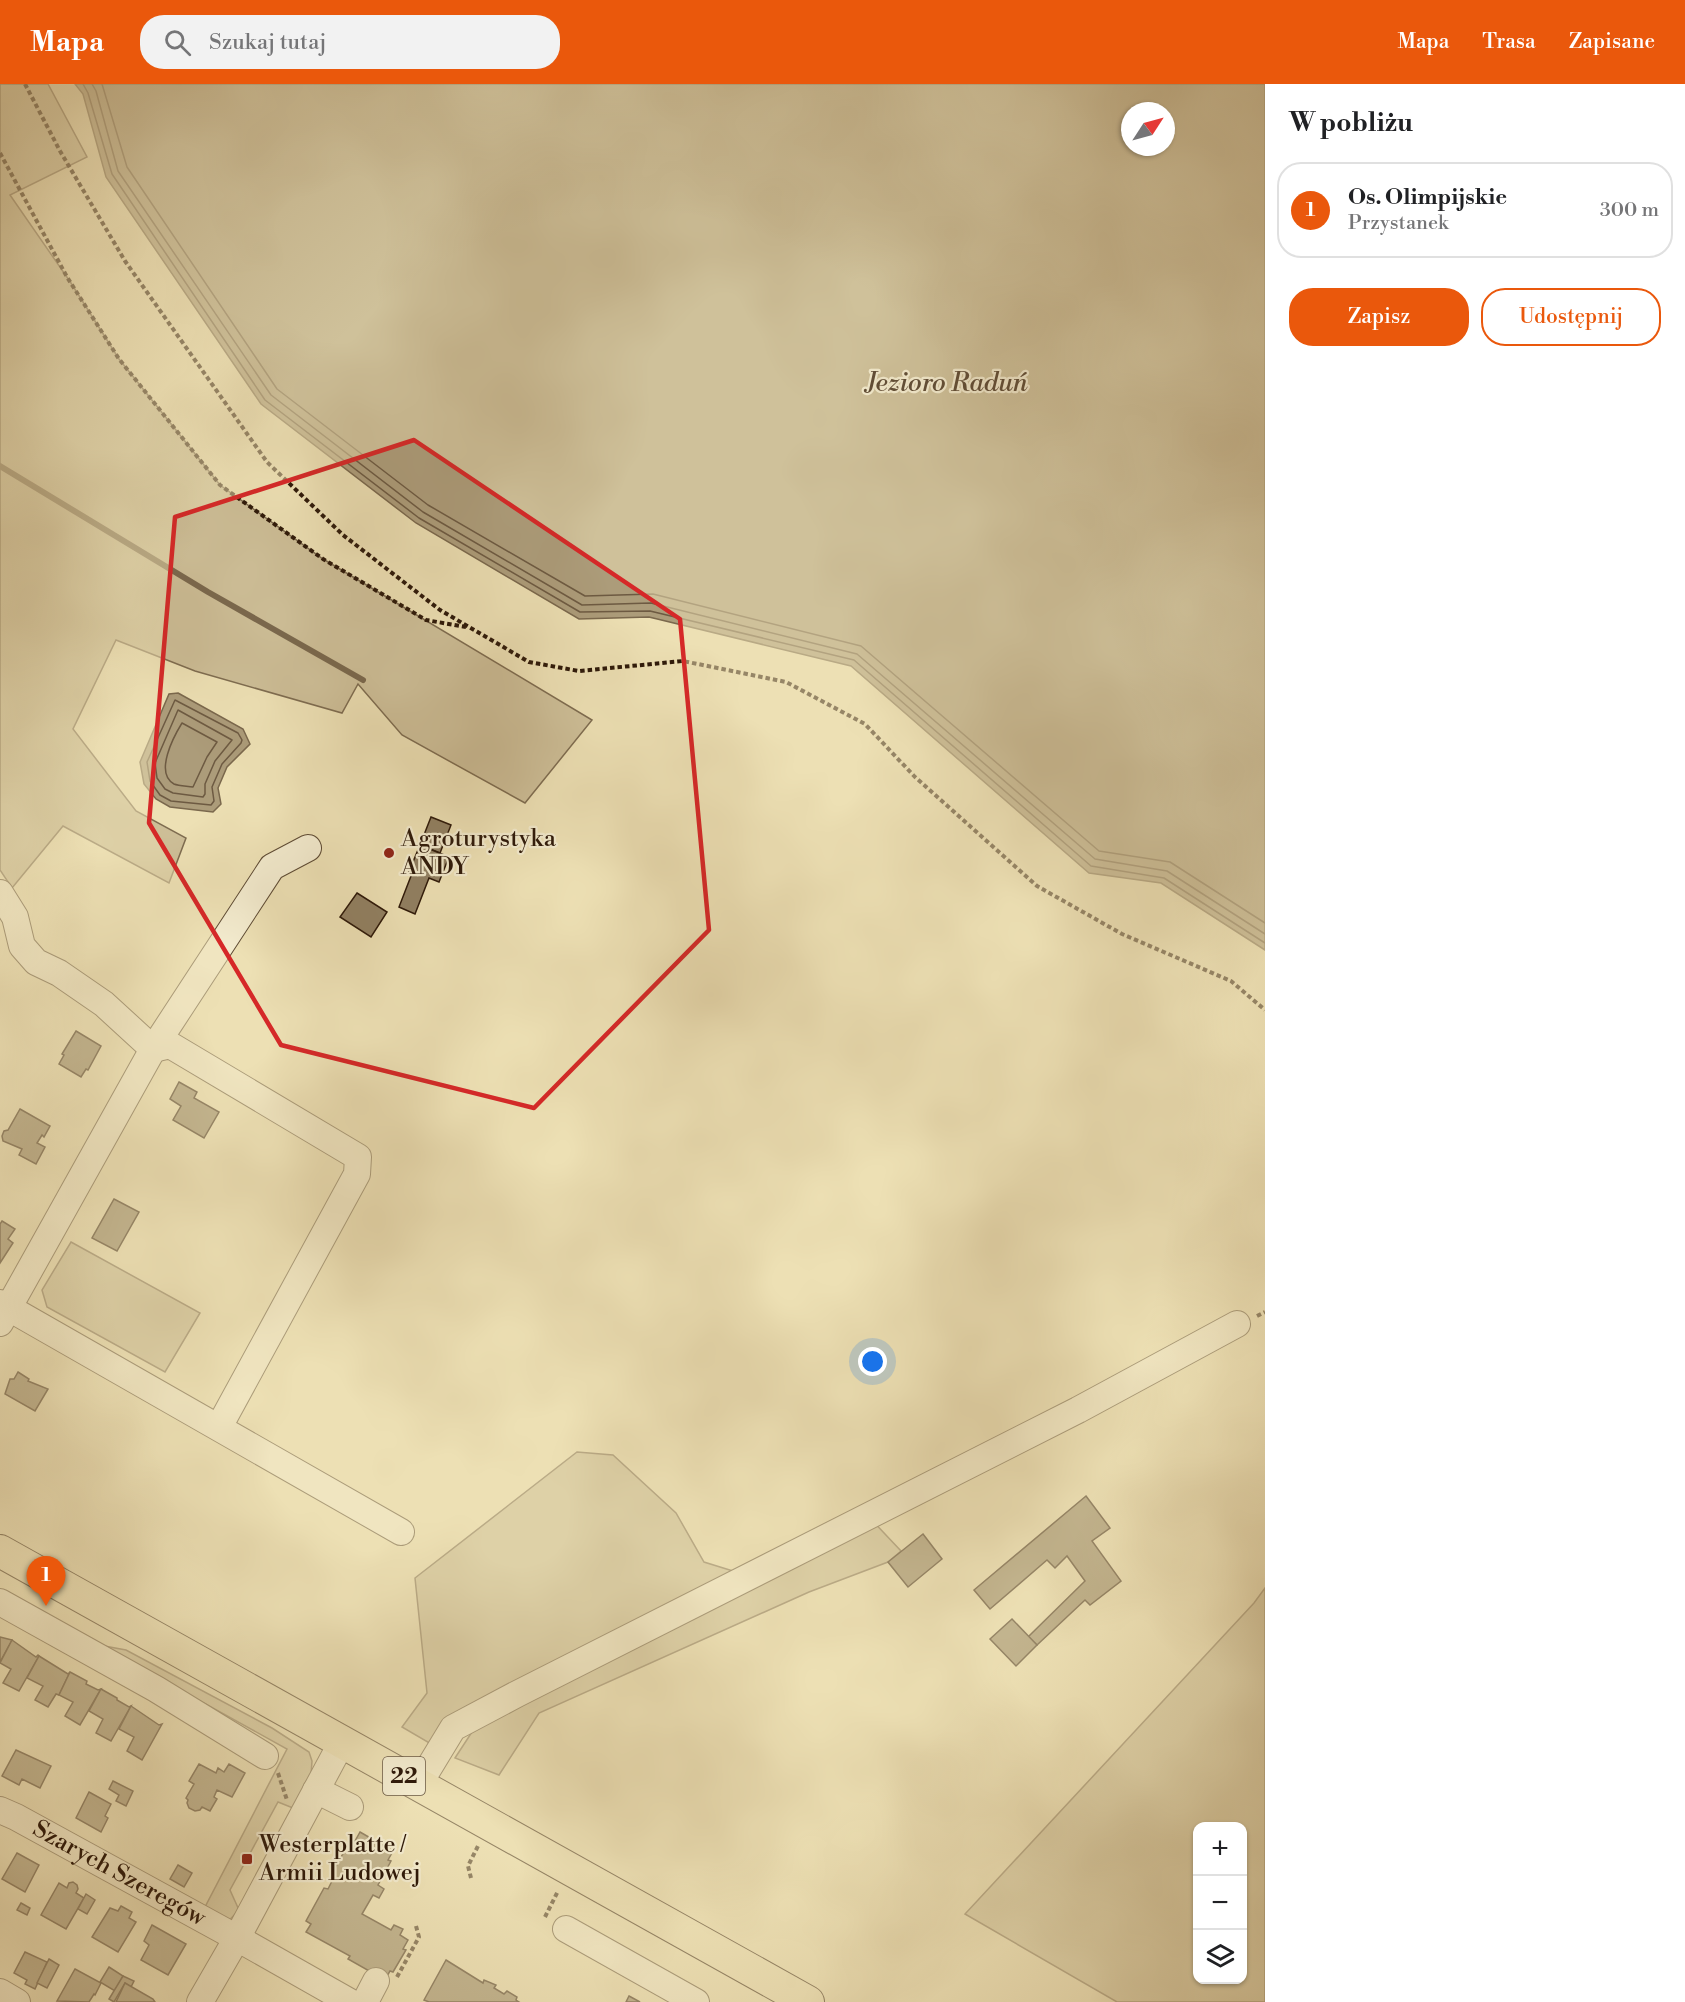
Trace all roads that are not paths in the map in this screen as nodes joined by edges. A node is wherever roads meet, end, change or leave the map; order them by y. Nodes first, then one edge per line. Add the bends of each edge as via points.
1 (308, 848) dead end
2 (0, 893) edge
3 (153, 1048) junction
4 (3, 1311) edge
5 (1237, 1324) dead end
6 (219, 1427) junction
7 (401, 1532) dead end
8 (0, 1551) edge
9 (0, 1602) edge
10 (342, 1742) junction
11 (265, 1756) road end
12 (419, 1784) junction
13 (316, 1790) junction
14 (350, 1807) dead end
15 (0, 1810) edge
16 (555, 1923) road end
17 (237, 1938) junction
18 (0, 1992) edge
19 (800, 2000) edge
20 (16, 2002) edge
21 (200, 2002) edge
22 (350, 2002) edge
23 (696, 2002) edge

1 - 3 street via 272,867
2 - 3 street via 15,917 22,946 36,962 104,1004
3 - 4 street
3 - 6 street via 170,1045 358,1157 357,1174
4 - 6 street
5 - 12 street via 1078,1410 453,1728
6 - 7 street
8 - 10 main road, 22
9 - 11 street via 156,1689
10 - 12 main road, 22
10 - 13 street
12 - 19 main road, 22
13 - 14 street
13 - 17 street
15 - 17 street, Szarych Szeregów
16 - 23 street
17 - 21 street
17 - 22 street, Szarych Szeregów
18 - 20 street

